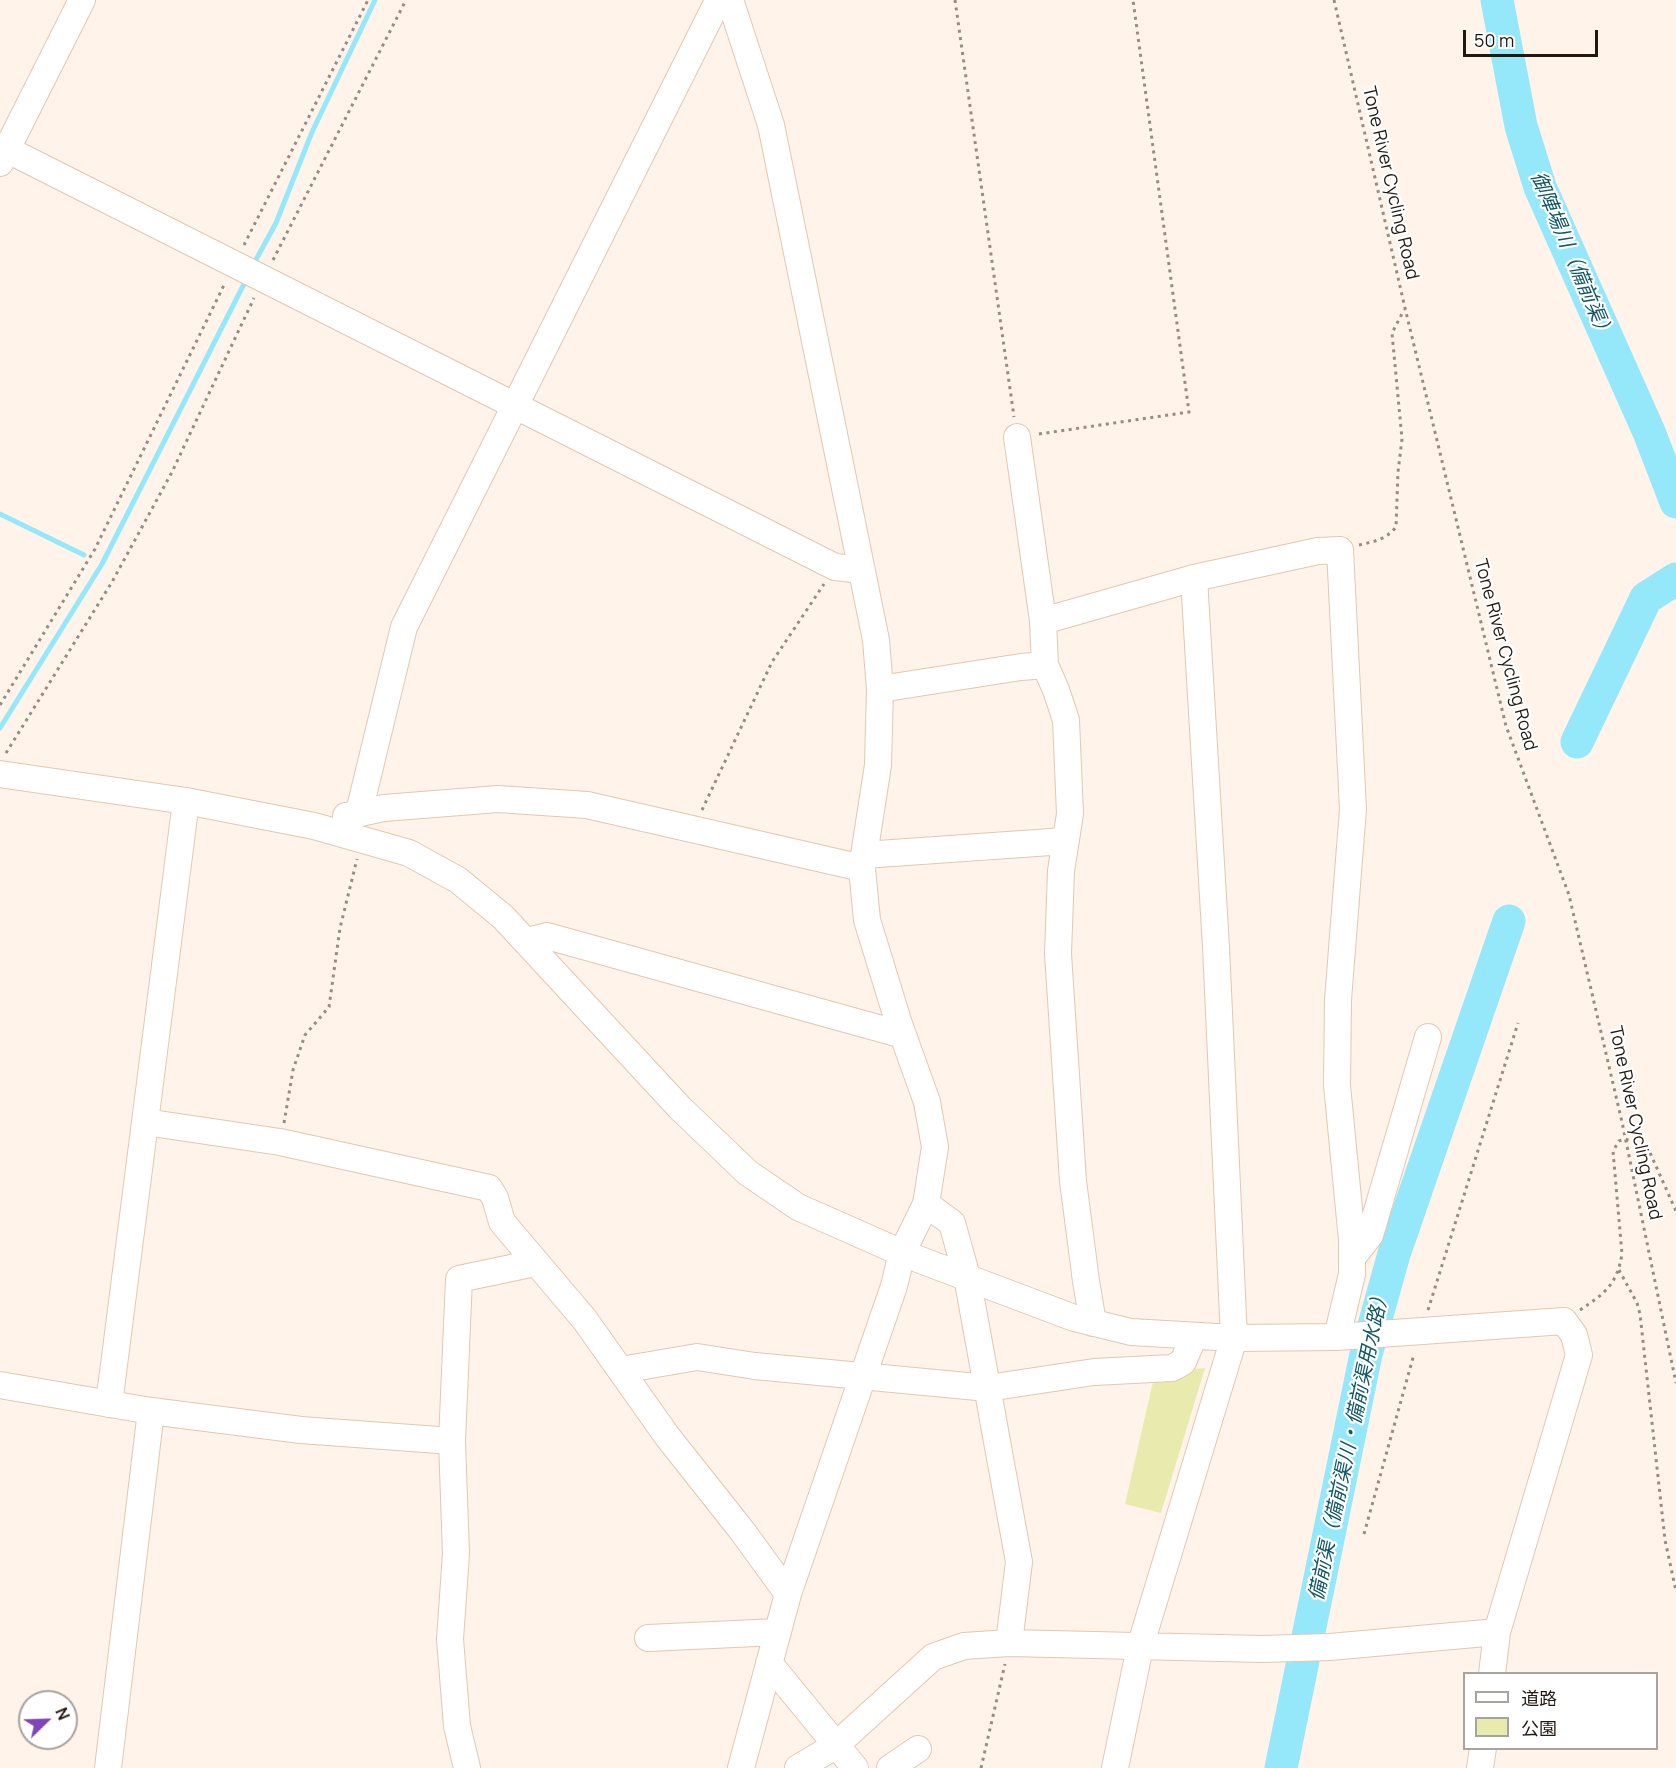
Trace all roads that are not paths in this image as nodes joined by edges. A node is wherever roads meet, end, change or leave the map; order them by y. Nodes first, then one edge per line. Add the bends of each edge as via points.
1 (82, 0) edge
2 (728, 0) edge
3 (2, 153) edge
4 (516, 406) junction
5 (1017, 438) road end
6 (862, 570) junction
7 (1194, 578) junction
8 (1043, 621) junction
9 (1045, 665) junction
10 (880, 689) junction
11 (3, 764) edge
12 (186, 801) junction
13 (359, 812) junction
14 (314, 826) junction
15 (1065, 842) junction
16 (863, 862) junction
17 (527, 941) junction
18 (903, 1035) junction
19 (1428, 1037) dead end
20 (145, 1122) junction
21 (926, 1204) junction
22 (902, 1253) junction
23 (1352, 1258) junction
24 (535, 1263) junction
25 (967, 1277) junction
26 (1093, 1323) junction
27 (1194, 1336) junction
28 (1337, 1337) junction
29 (1234, 1338) junction
30 (621, 1371) junction
31 (863, 1377) junction
32 (0, 1385) edge
33 (988, 1388) junction
34 (110, 1404) junction
35 (151, 1411) junction
36 (452, 1441) junction
37 (788, 1594) junction
38 (778, 1632) junction
39 (1497, 1632) junction
40 (648, 1638) dead end
41 (1009, 1643) junction
42 (1140, 1647) junction
43 (769, 1664) junction
44 (1492, 1672) edge
45 (835, 1746) junction
46 (918, 1749) dead end
47 (1483, 1750) edge
48 (108, 1768) edge
49 (467, 1768) edge
50 (741, 1768) edge
51 (798, 1768) edge
52 (855, 1768) edge
53 (890, 1768) edge
54 (1115, 1768) edge
55 (1480, 1768) edge

1 - 3 street
2 - 4 street via 716,5
2 - 6 street via 771,125
3 - 4 street
4 - 6 street via 835,567
4 - 13 street via 405,627
5 - 8 street
6 - 10 street via 876,640
7 - 8 street
7 - 23 street via 1318,551 1340,550 1353,809 1338,1000 1337,1085
7 - 29 street
8 - 9 street
9 - 10 street
9 - 15 street via 1066,720 1070,814
10 - 16 street via 878,765
11 - 12 street
12 - 14 street
12 - 20 street
13 - 14 street
13 - 16 street via 498,799 587,805
14 - 17 street via 409,853 458,880
15 - 16 street
15 - 26 street via 1058,954 1061,1018 1073,1181
16 - 18 street via 867,920
17 - 18 street via 547,936
17 - 22 street via 680,1108 748,1173 798,1207
18 - 21 street via 927,1102 935,1147
19 - 23 street via 1370,1235
20 - 24 street via 280,1142 489,1188 502,1222
20 - 34 street
21 - 22 street
21 - 25 street via 952,1223
22 - 25 street
22 - 31 street
23 - 28 street
24 - 30 street via 585,1320
24 - 36 street via 459,1279
25 - 26 street
25 - 33 street
26 - 27 street via 1131,1332
27 - 29 street
27 - 33 street via 1183,1362 1172,1368 1094,1372
28 - 29 street
28 - 39 street via 1564,1321 1574,1335 1579,1355
29 - 42 street
30 - 31 street via 697,1357
30 - 37 street
31 - 33 street
31 - 37 street
32 - 34 street
33 - 41 street via 1018,1562
34 - 35 street
35 - 36 street via 300,1430
35 - 48 street
36 - 49 street via 456,1554 450,1639 457,1726
37 - 38 street
38 - 40 street
38 - 43 street
39 - 42 street via 1330,1647
39 - 44 street
41 - 42 street
41 - 45 street via 964,1646 933,1657
42 - 54 street
43 - 45 street
43 - 50 street
45 - 51 street
45 - 52 street
46 - 53 street
47 - 55 street

